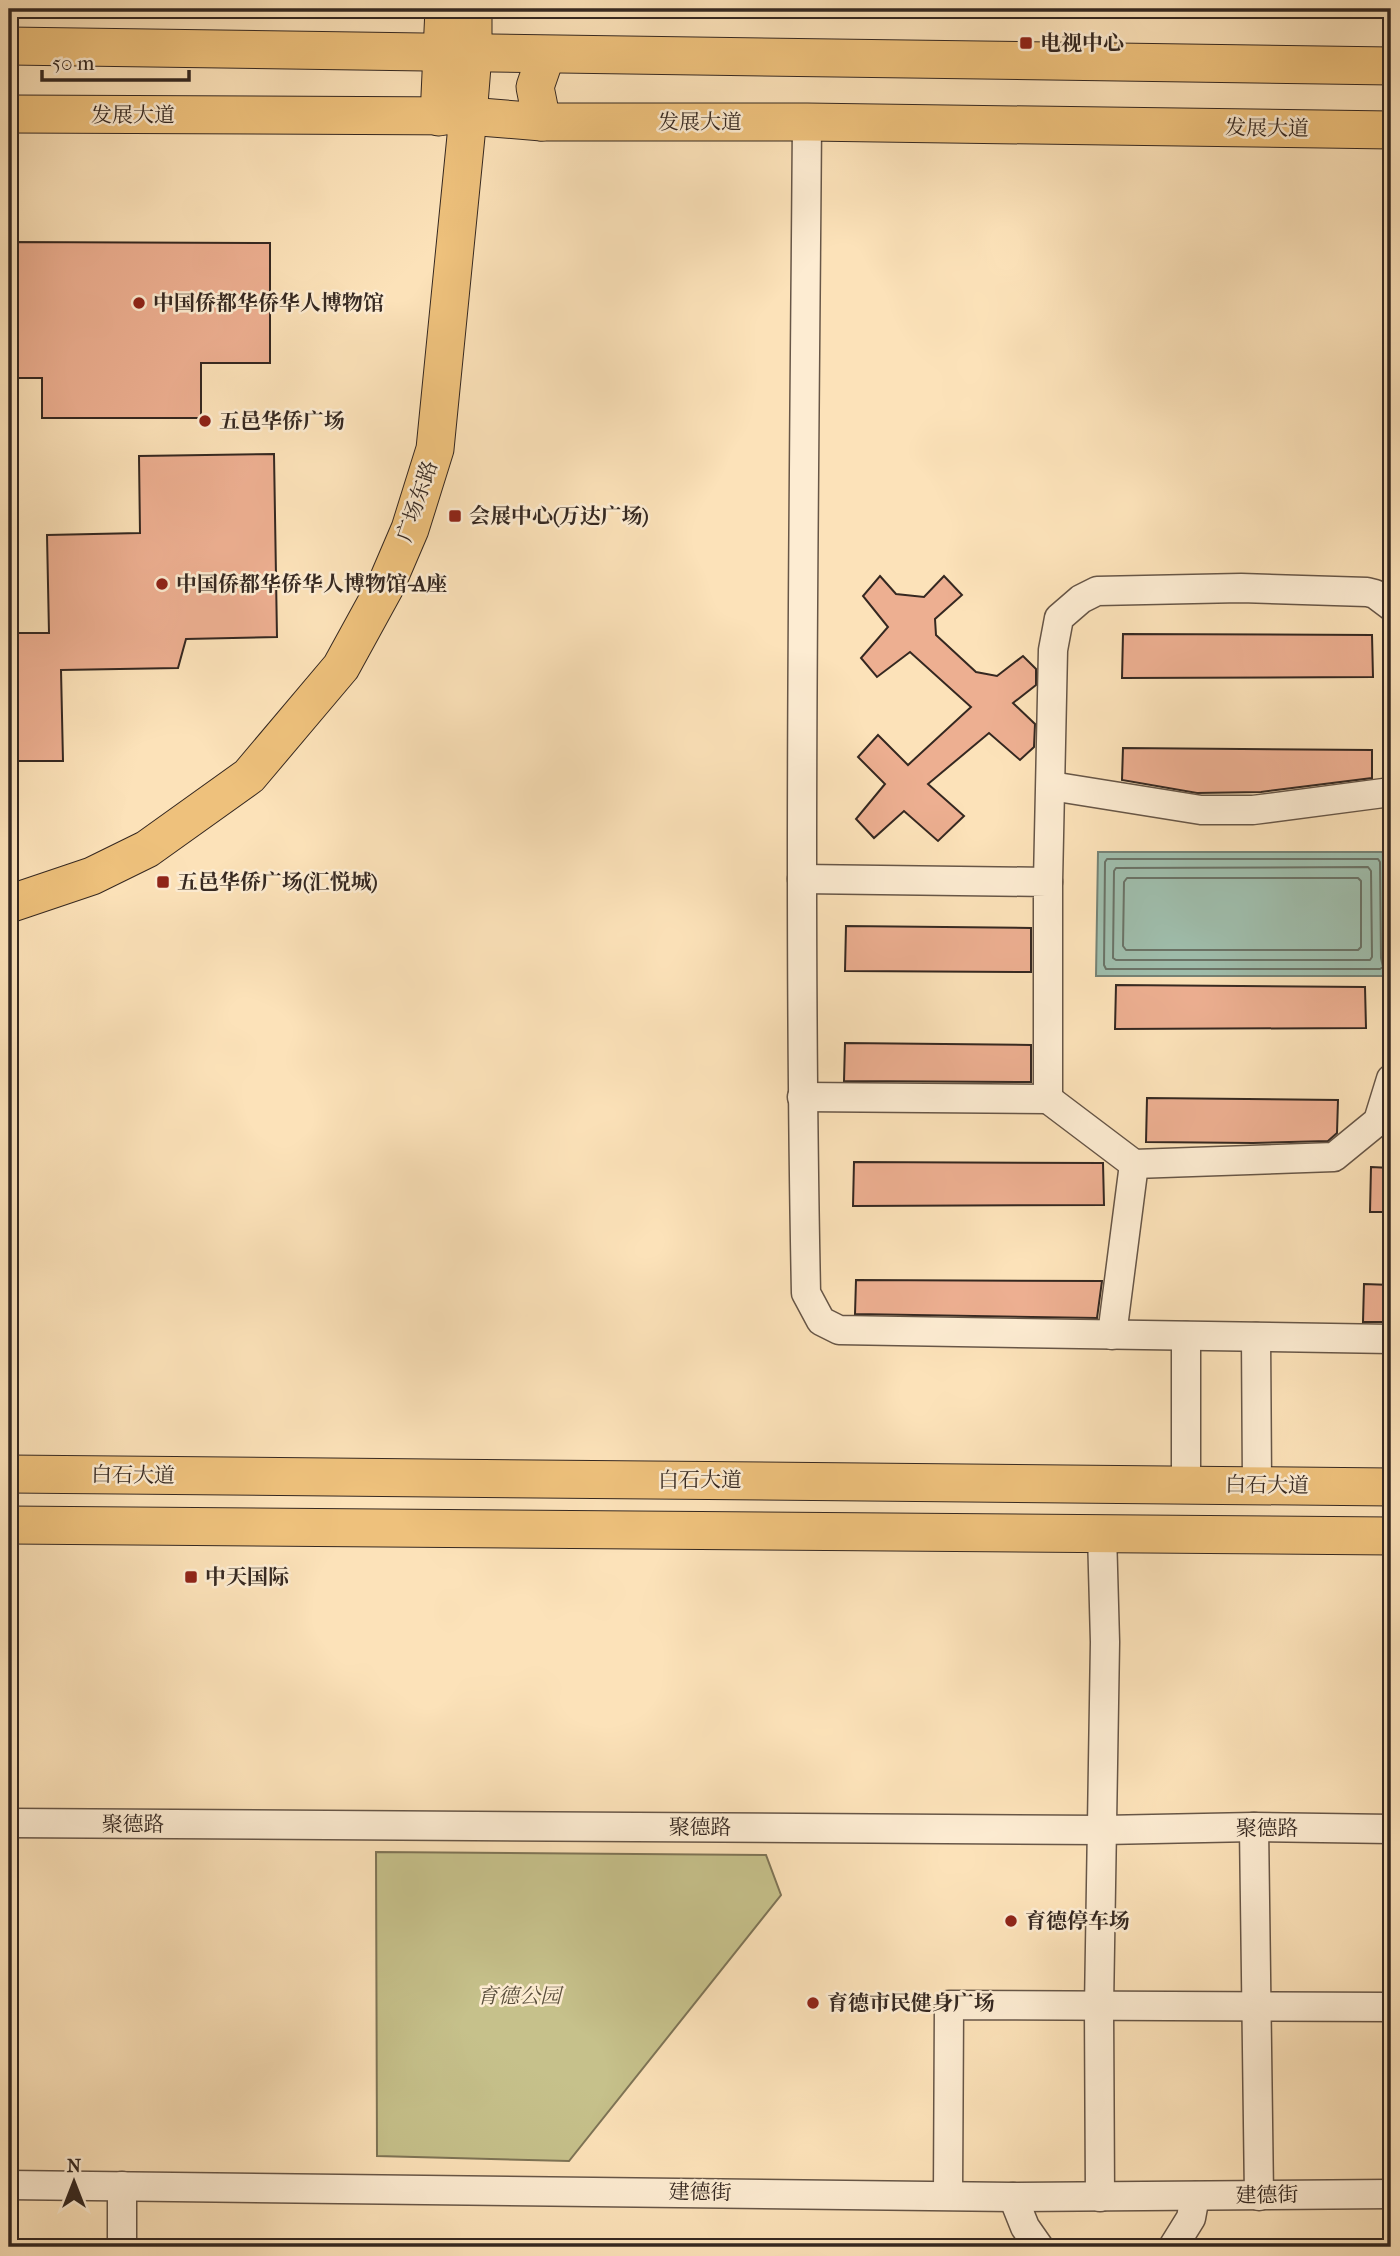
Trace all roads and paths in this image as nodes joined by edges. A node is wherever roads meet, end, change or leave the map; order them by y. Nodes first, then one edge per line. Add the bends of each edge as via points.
1 (444, 9) edge
2 (473, 9) edge
3 (9, 46) edge
4 (458, 54) junction
5 (546, 55) junction
6 (1391, 66) edge
7 (9, 114) edge
8 (453, 116) junction
9 (542, 122) junction
10 (807, 122) junction
11 (1391, 130) edge
12 (1391, 606) edge
13 (1051, 786) junction
14 (1391, 792) edge
15 (802, 879) junction
16 (1048, 882) junction
17 (9, 904) edge
18 (1391, 1079) edge
19 (802, 1097) junction
20 (1048, 1099) junction
21 (1385, 1121) edge
22 (1134, 1164) junction
23 (1112, 1335) junction
24 (1186, 1336) junction
25 (1256, 1337) junction
26 (1391, 1339) edge
27 (10, 1473) edge
28 (1186, 1484) junction
29 (1257, 1484) junction
30 (1391, 1487) edge
31 (14, 1527) edge
32 (1102, 1534) junction
33 (1391, 1536) edge
34 (9, 1823) edge
35 (1254, 1827) junction
36 (1391, 1829) edge
37 (1103, 1830) junction
38 (1255, 2006) junction
39 (1100, 2007) junction
40 (1391, 2007) edge
41 (9, 2185) edge
42 (122, 2186) junction
43 (1391, 2194) edge
44 (948, 2195) junction
45 (1195, 2196) junction
46 (1259, 2196) junction
47 (1013, 2197) junction
48 (1100, 2197) junction
49 (122, 2247) edge
50 (1039, 2247) edge
51 (1173, 2247) edge

1 - 4 main road
2 - 4 main road
3 - 4 main road
4 - 5 main road
4 - 8 main road, 广场东路
5 - 6 main road
5 - 9 main road via 535,87
7 - 8 main road, 发展大道
8 - 9 main road, 发展大道
8 - 17 main road, 广场东路 via 435,449 410,529 341,667 250,776 147,849 92,876
9 - 10 main road, 发展大道
10 - 11 main road, 发展大道
10 - 15 street
12 - 13 street via 1367,592 1241,588 1090,593 1059,618 1056,629
13 - 14 street via 1201,810 1254,810
13 - 16 street
15 - 16 street
15 - 19 street
16 - 20 street
18 - 21 street
19 - 20 street
19 - 23 street via 806,1293 821,1321 839,1330
20 - 22 street
21 - 22 street via 1334,1157
22 - 23 street
23 - 24 street
24 - 25 street
24 - 28 street
25 - 26 street
25 - 29 street
27 - 28 main road, 白石大道
28 - 29 main road, 白石大道
29 - 30 main road, 白石大道
31 - 32 main road
32 - 33 main road
32 - 37 street
34 - 37 street, 聚德路
35 - 36 street, 聚德路
35 - 37 street, 聚德路
35 - 38 street
37 - 39 street
38 - 39 street
38 - 40 street
38 - 46 street
39 - 44 street via 949,2005
39 - 48 street
41 - 42 street, 建德街
42 - 44 street, 建德街
42 - 49 street
43 - 46 street, 建德街
44 - 47 street, 建德街
45 - 46 street, 建德街
45 - 48 street, 建德街
45 - 51 street via 1191,2218
47 - 48 street, 建德街
47 - 50 street

